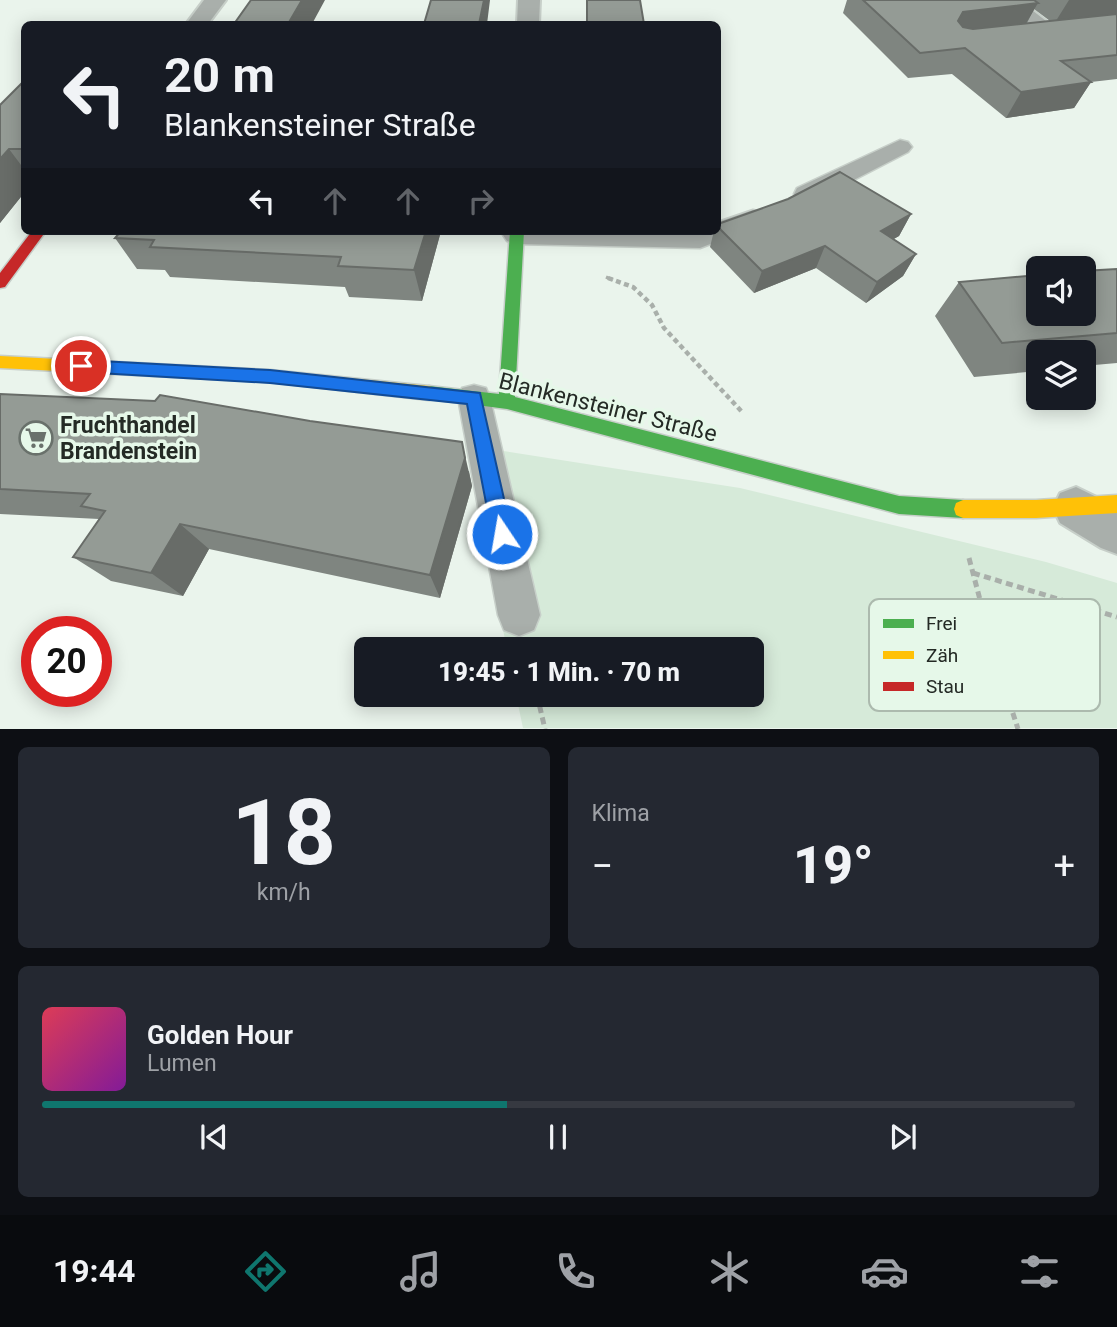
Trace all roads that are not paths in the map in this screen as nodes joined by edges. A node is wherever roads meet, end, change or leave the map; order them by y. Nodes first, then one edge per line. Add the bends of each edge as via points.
1 (215, 0) edge
2 (529, 0) edge
3 (1005, 0) edge
4 (199, 21) edge
5 (528, 21) edge
6 (1049, 35) edge
7 (900, 147) dead end
8 (721, 231) edge
9 (36, 235) edge
10 (517, 235) edge
11 (578, 235) edge
12 (710, 235) edge
13 (0, 283) edge
14 (0, 362) edge
15 (491, 400) junction
16 (1096, 506) edge
17 (1117, 532) edge
18 (519, 615) dead end

1 - 4 street
2 - 5 street
3 - 6 street
7 - 8 lane via 782,206
9 - 13 main road
10 - 15 main road
11 - 12 lane via 700,239
14 - 15 main road, Blankensteiner Straße via 270,376
15 - 16 main road, Blankensteiner Straße via 899,505 958,510
15 - 18 lane
16 - 17 street

